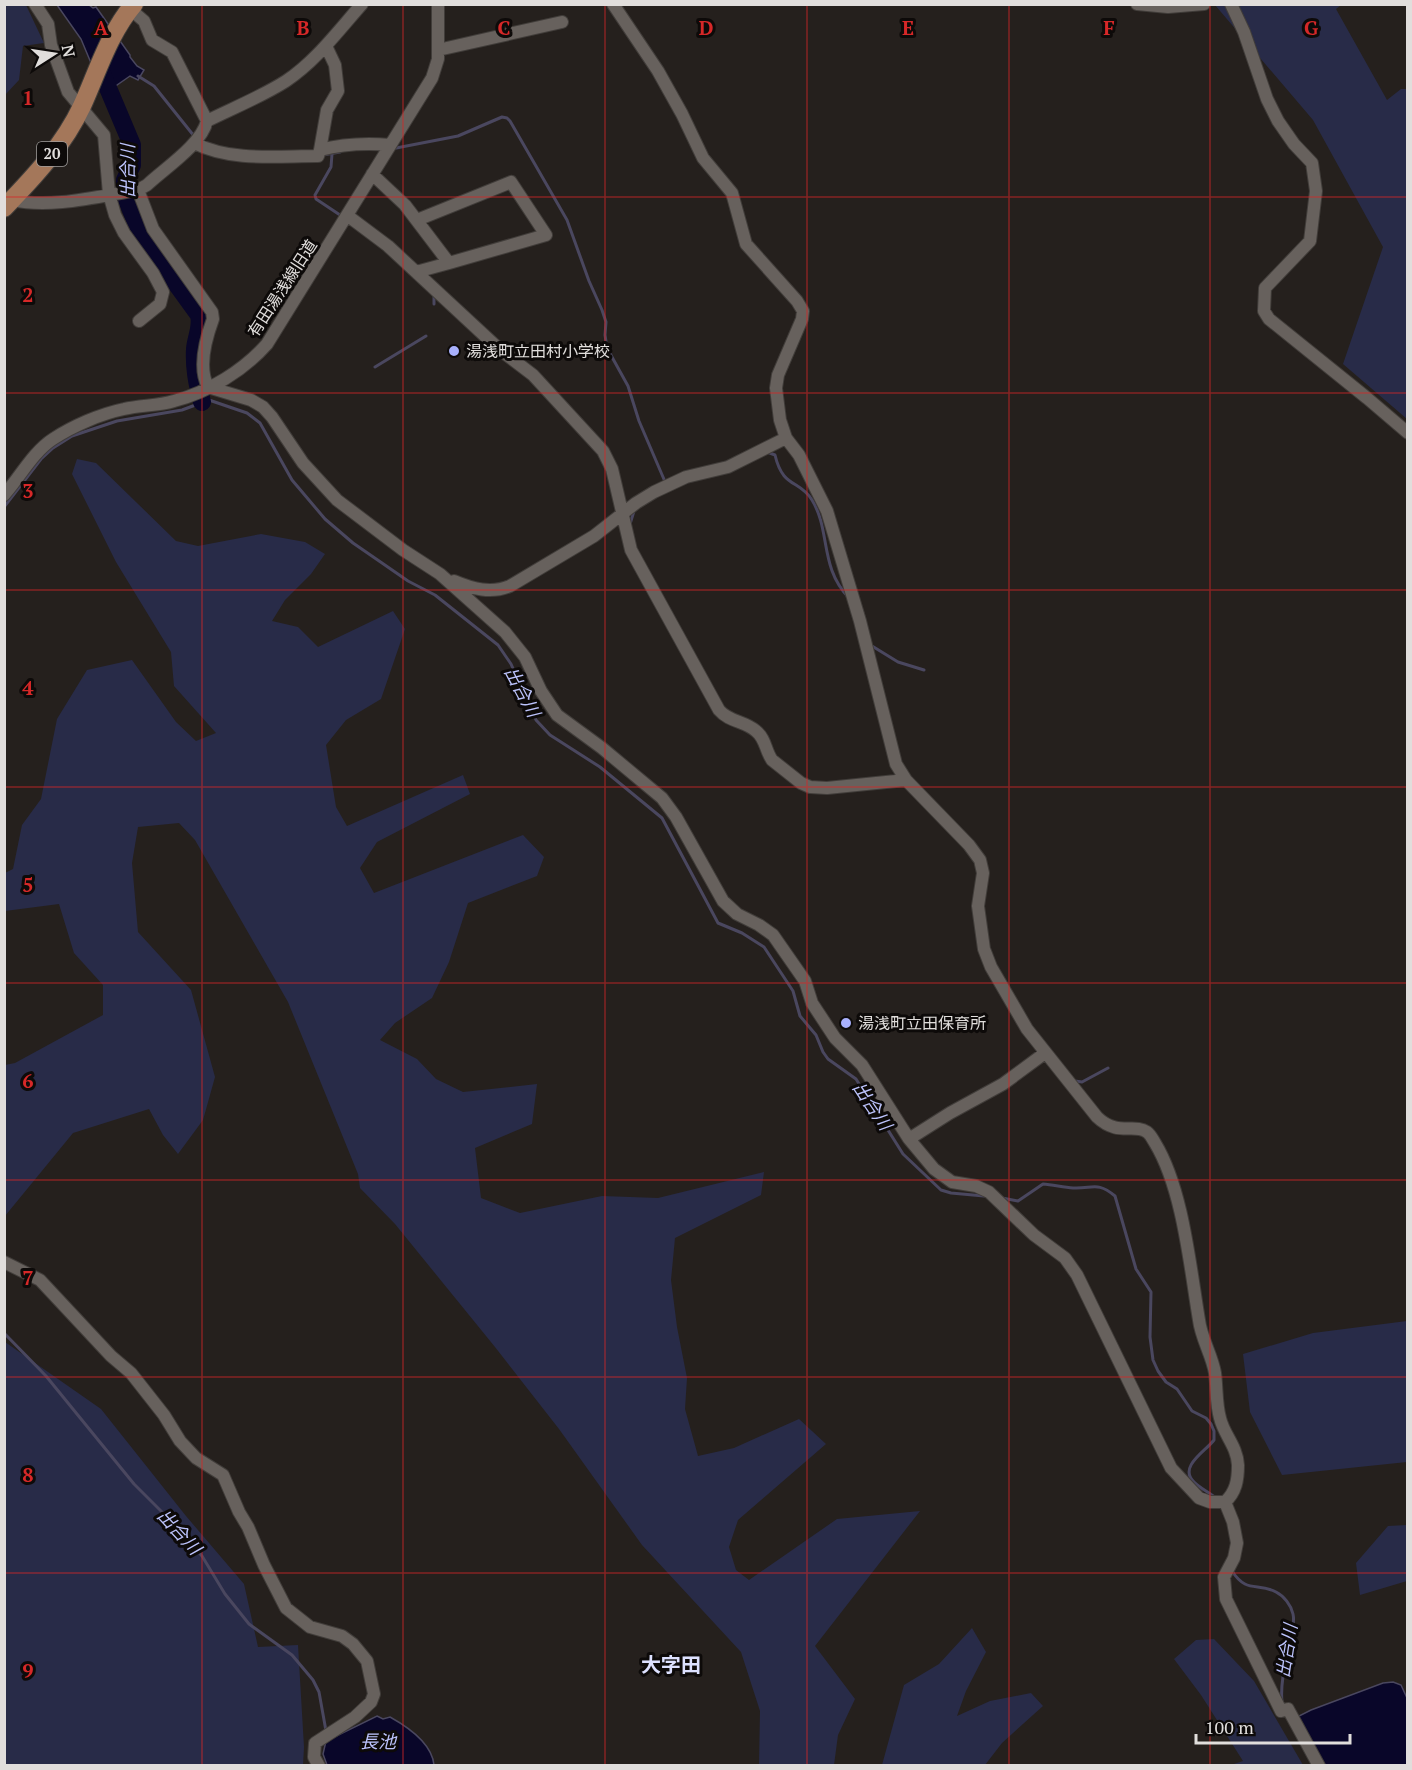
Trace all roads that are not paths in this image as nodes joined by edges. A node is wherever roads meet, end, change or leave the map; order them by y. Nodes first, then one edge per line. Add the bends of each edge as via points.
1 (35, 4) edge
2 (362, 4) edge
3 (438, 4) edge
4 (614, 4) edge
5 (1137, 4) edge
6 (1204, 4) edge
7 (1231, 4) edge
8 (132, 7) edge
9 (562, 22) dead end
10 (326, 46) junction
11 (438, 50) junction
12 (85, 99) junction
13 (207, 122) junction
14 (194, 143) junction
15 (390, 145) junction
16 (320, 150) junction
17 (372, 174) junction
18 (138, 190) junction
19 (109, 195) junction
20 (7, 205) edge
21 (348, 216) junction
22 (417, 220) junction
23 (449, 262) junction
24 (416, 272) junction
25 (139, 321) dead end
26 (208, 387) junction
27 (1407, 433) edge
28 (786, 438) junction
29 (4, 495) edge
30 (623, 514) junction
31 (440, 574) junction
32 (906, 780) junction
33 (1045, 1053) junction
34 (909, 1139) junction
35 (4, 1262) edge
36 (1225, 1502) junction
37 (319, 1766) edge
38 (1319, 1766) edge

1 - 12 street via 48,24 51,45 68,92
2 - 10 street
3 - 11 street, 有田湯浅線旧道
4 - 28 street via 658,71 703,158 732,193 746,244 802,311 776,381
5 - 6 street
7 - 27 street via 1278,121 1312,163 1316,191 1310,242 1265,288 1264,312
8 - 12 main road, 20 via 118,27
8 - 13 street via 144,21 152,40 172,52
9 - 11 street
10 - 13 street via 287,80
10 - 16 street via 335,65 338,91 327,110
11 - 15 street, 有田湯浅線旧道 via 432,78
12 - 19 street via 104,135
12 - 20 main road, 20 via 51,156
13 - 14 street
14 - 16 street via 233,155 318,156
14 - 18 street
15 - 16 street via 350,144
15 - 17 street, 有田湯浅線旧道
17 - 21 street, 有田湯浅線旧道
17 - 22 street
18 - 19 street
18 - 26 street via 153,229 212,312 204,363
19 - 20 street
19 - 25 street via 120,225 162,292 160,304
21 - 24 street
21 - 26 street, 有田湯浅線旧道 via 267,344 256,356
22 - 23 street
22 - 23 street via 511,182 546,235
23 - 24 street
24 - 30 street via 533,375 603,451 612,469
26 - 29 street, 有田湯浅線旧道 via 175,401 113,412 68,430 46,444
26 - 31 street via 251,400 263,408 307,468 337,500
28 - 30 street via 728,467 674,482
28 - 32 street via 799,455 827,511 896,764
30 - 31 street via 594,536 501,590 472,588
30 - 32 street via 631,550 725,717 758,732 772,760 805,785 827,788
31 - 34 street via 514,641 557,715 662,798 723,901 736,914 773,935 805,981 812,1003 835,1038 862,1065
32 - 33 street via 980,860 983,873 978,906 987,958
33 - 34 street via 1003,1084
33 - 36 street via 1103,1123 1149,1133 1172,1180 1194,1280 1199,1323 1214,1371 1219,1417 1236,1454 1237,1483
34 - 36 street via 945,1178 989,1192 1065,1258 1077,1275 1171,1468 1199,1498 1210,1503
35 - 37 street via 40,1280 131,1372 180,1442 223,1476 286,1608 309,1627 342,1636 367,1661 374,1694 371,1702 315,1743 314,1757
36 - 38 street via 1237,1543 1224,1577 1226,1599 1281,1711 1288,1709

